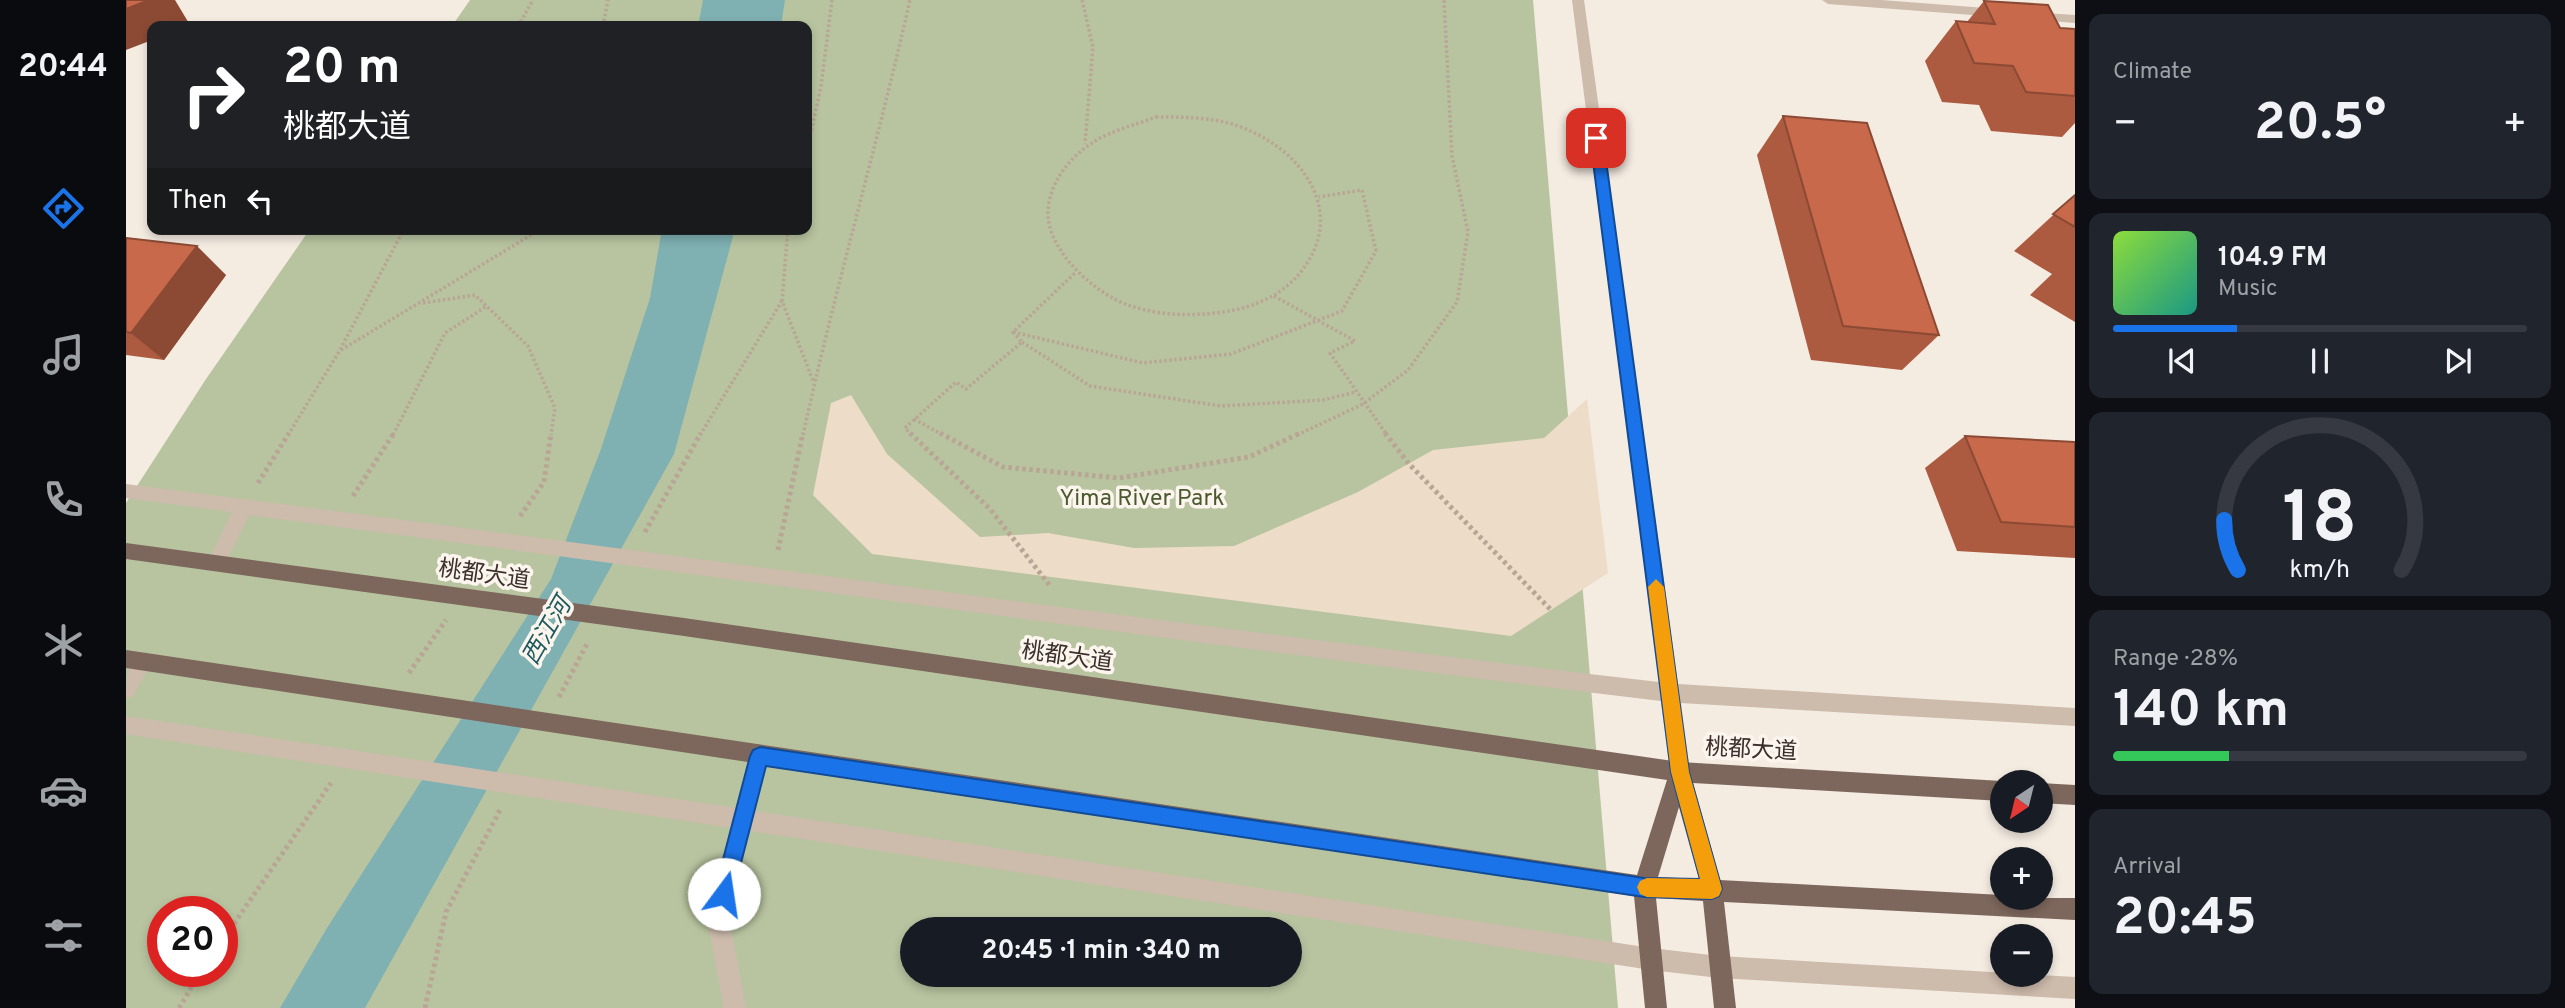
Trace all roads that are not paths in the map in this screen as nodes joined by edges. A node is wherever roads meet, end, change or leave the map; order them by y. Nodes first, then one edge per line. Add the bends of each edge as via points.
1 (1578, 0) edge
2 (1828, 0) edge
3 (2075, 19) edge
4 (126, 491) edge
5 (244, 506) junction
6 (126, 551) edge
7 (216, 564) junction
8 (134, 661) edge
9 (126, 690) edge
10 (1670, 693) junction
11 (2075, 717) edge
12 (126, 725) edge
13 (760, 756) junction
14 (1680, 772) junction
15 (1990, 790) edge
16 (2053, 794) edge
17 (2075, 795) edge
18 (742, 820) junction
19 (1644, 887) junction
20 (1712, 889) junction
21 (2075, 909) edge
22 (1651, 959) junction
23 (1719, 967) junction
24 (2075, 988) edge
25 (736, 1008) edge
26 (1656, 1008) edge
27 (1725, 1008) edge

1 - 10 street
2 - 3 street
4 - 5 street
5 - 7 street
5 - 10 street via 1293,648
6 - 7 main road, 桃都大道
7 - 14 main road, 桃都大道
8 - 9 street
8 - 13 main road
10 - 11 street
10 - 14 street
12 - 18 street
13 - 18 street
13 - 19 main road
14 - 15 main road, 桃都大道
14 - 19 main road
14 - 20 main road
16 - 17 main road
18 - 22 street
18 - 25 street via 718,918
19 - 20 main road
19 - 22 main road
20 - 21 main road
20 - 23 main road
22 - 23 street
22 - 26 main road
23 - 24 street
23 - 27 main road

